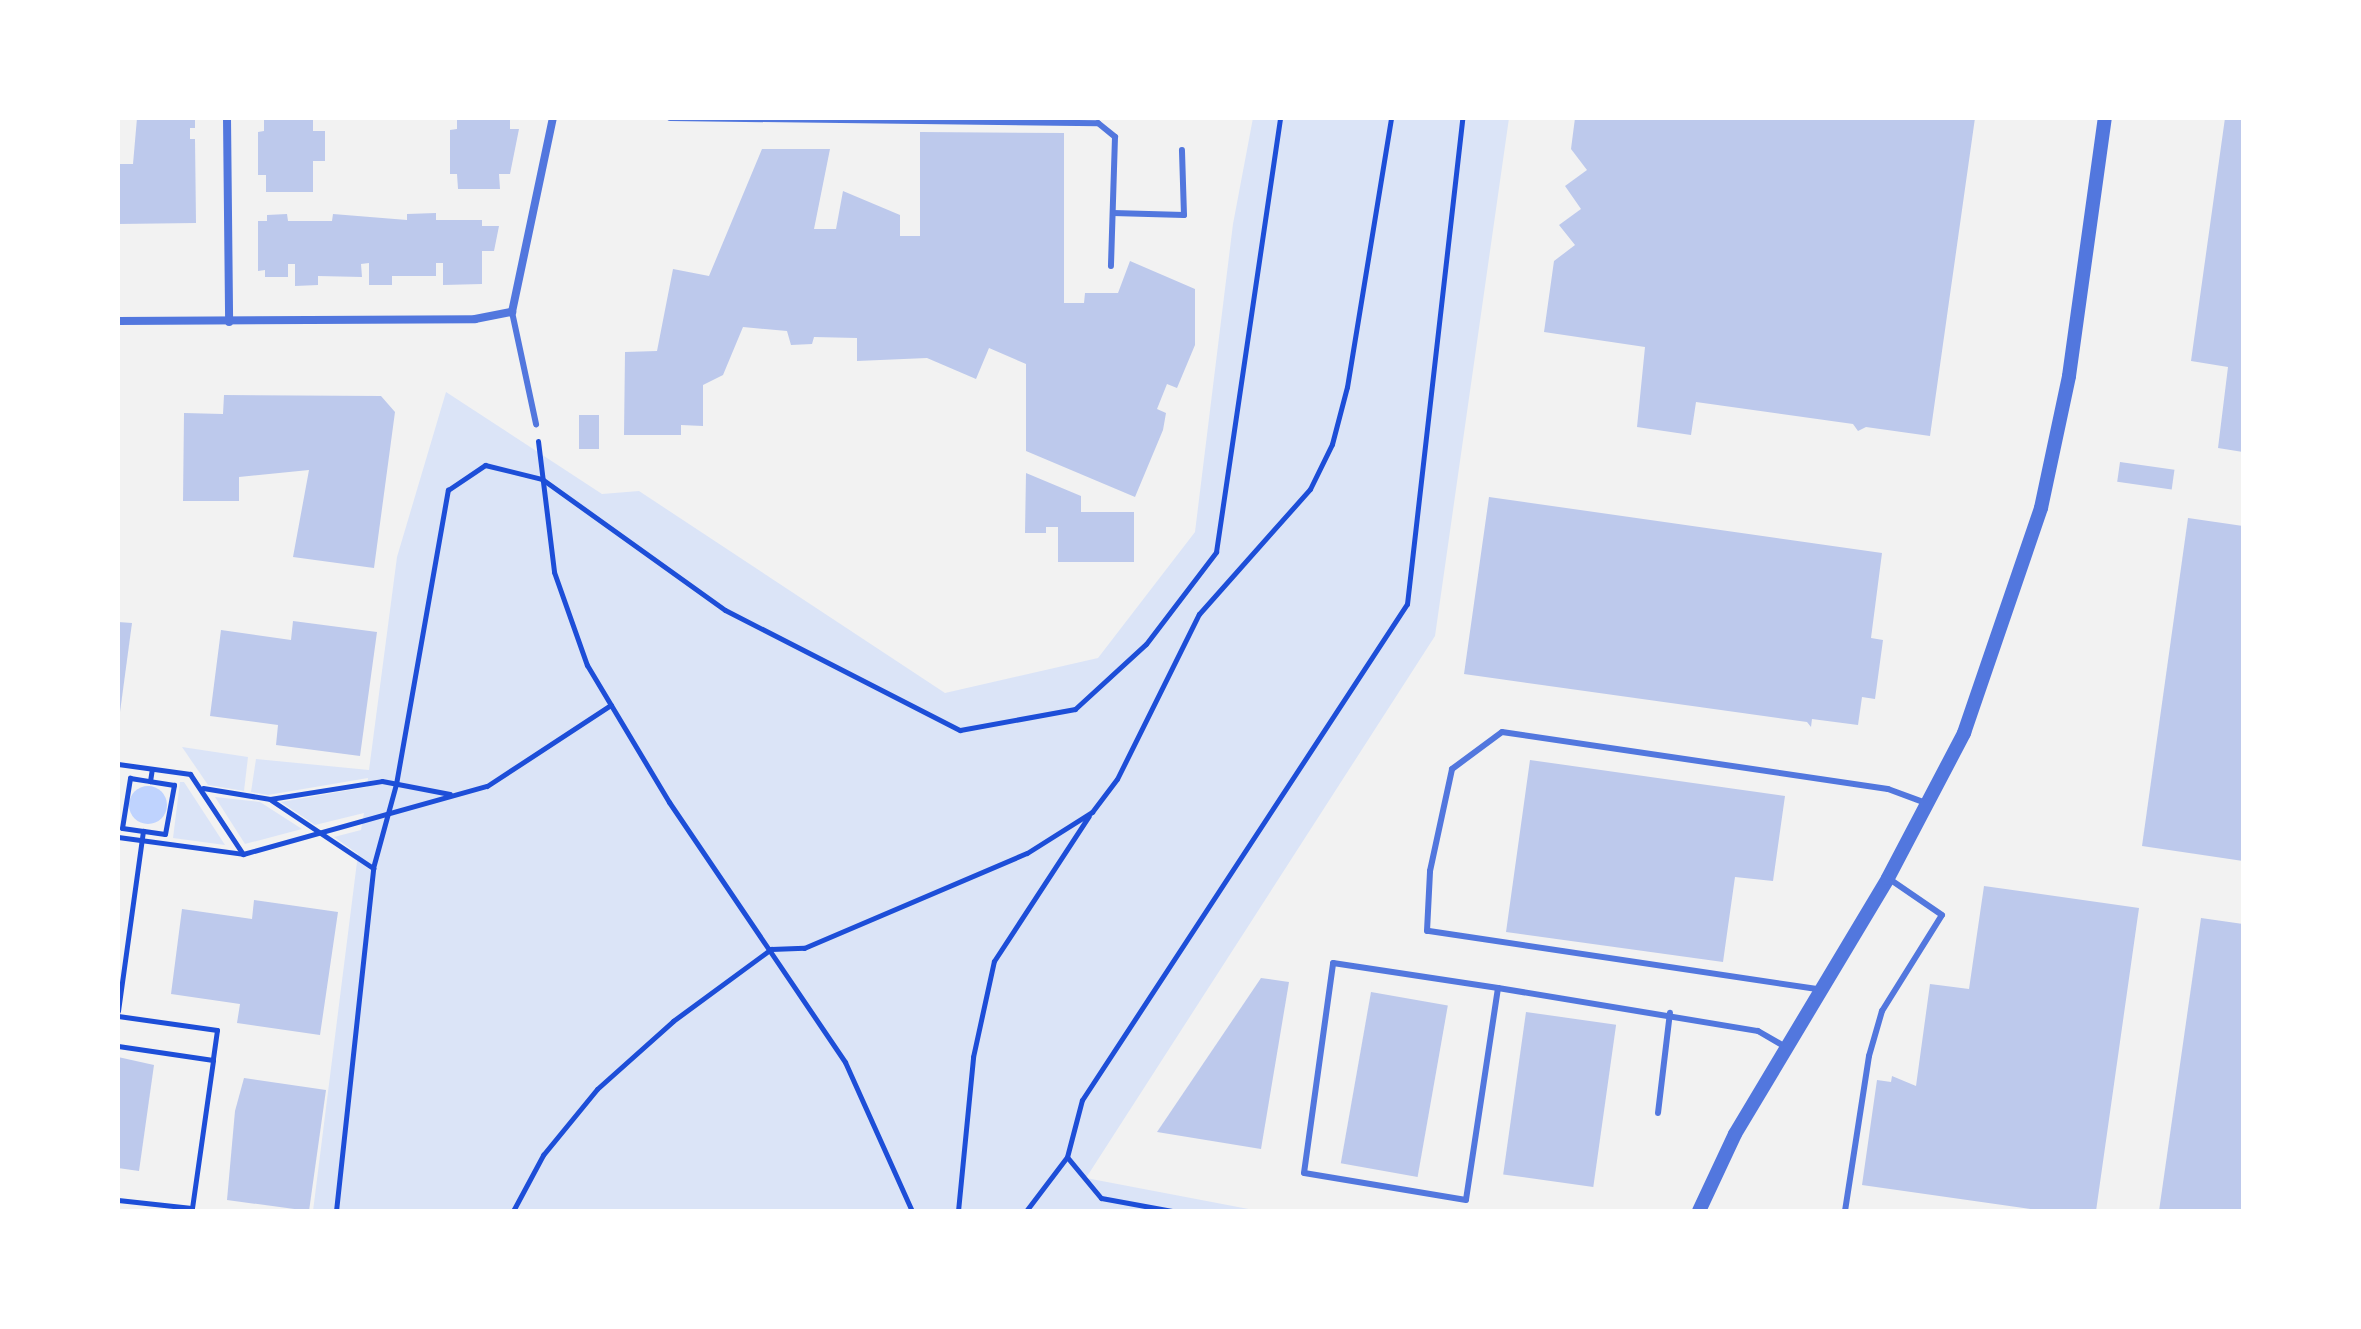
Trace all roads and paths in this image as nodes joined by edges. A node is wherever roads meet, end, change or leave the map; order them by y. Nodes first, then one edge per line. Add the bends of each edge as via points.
1 (227, 118) edge
2 (553, 118) edge
3 (670, 118) edge
4 (1280, 118) edge
5 (1391, 118) edge
6 (1462, 118) edge
7 (2105, 118) edge
8 (1182, 150) dead end
9 (1113, 213) junction
10 (1111, 266) dead end
11 (512, 312) junction
12 (118, 321) edge
13 (229, 322) junction
14 (536, 424) joint
15 (542, 479) junction
16 (611, 705) junction
17 (118, 764) edge
18 (152, 769) junction
19 (150, 781) junction
20 (396, 784) junction
21 (203, 788) junction
22 (453, 794) junction
23 (270, 799) junction
24 (1929, 804) junction
25 (388, 812) junction
26 (1092, 812) junction
27 (143, 831) junction
28 (316, 831) junction
29 (118, 837) edge
30 (142, 841) junction
31 (243, 854) junction
32 (373, 868) junction
33 (1888, 878) junction
34 (771, 949) junction
35 (1498, 988) junction
36 (1817, 989) junction
37 (1670, 1013) junction
38 (118, 1014) edge
39 (118, 1046) edge
40 (1784, 1046) junction
41 (213, 1060) junction
42 (1658, 1113) dead end
43 (1067, 1157) junction
44 (118, 1200) edge
45 (336, 1211) edge
46 (513, 1211) edge
47 (912, 1211) edge
48 (958, 1211) edge
49 (1026, 1211) edge
50 (1172, 1211) edge
51 (1699, 1211) edge
52 (1845, 1211) edge

1 - 13 street
2 - 11 street
3 - 9 lane via 1098,123 1115,137
4 - 15 path via 1216,552 1146,644 1075,709 960,730 725,610
5 - 26 path via 1347,387 1332,444 1310,489 1199,614 1117,779
6 - 43 path via 1407,604 1082,1100
7 - 24 street via 2069,376 2041,508 1964,733
8 - 9 lane via 1184,215
9 - 10 lane
11 - 13 street via 475,319
11 - 14 lane
12 - 13 street
14 - 15 path
15 - 16 path via 554,572 587,665
15 - 20 path via 485,465 448,490
16 - 22 path via 487,786
16 - 34 path via 669,802
17 - 18 path
18 - 19 path
18 - 21 path via 190,774
19 - 27 path via 130,778 122,828
19 - 27 path via 174,785 165,834
20 - 22 path
20 - 23 path via 382,781
20 - 25 path
21 - 23 path
21 - 31 path
22 - 25 path
23 - 28 path
24 - 33 street
24 - 36 lane via 1888,789 1502,732 1452,769 1430,871 1427,931
25 - 28 path
25 - 32 path
26 - 34 path via 1027,853 804,948
26 - 48 path via 994,961 973,1057
27 - 30 path
28 - 31 path
28 - 32 path
29 - 30 path
30 - 31 path
30 - 38 path
32 - 45 path
33 - 36 street
33 - 52 lane via 1942,915 1882,1011 1869,1056
34 - 46 path via 673,1021 597,1089 543,1155
34 - 47 path via 845,1062
35 - 35 lane via 1333,963 1304,1173 1466,1200
35 - 37 lane
36 - 40 street
37 - 40 lane via 1758,1031
37 - 42 lane
38 - 41 path via 217,1030
39 - 41 path
40 - 51 street
41 - 44 path via 192,1208
43 - 49 path
43 - 50 path via 1101,1198

